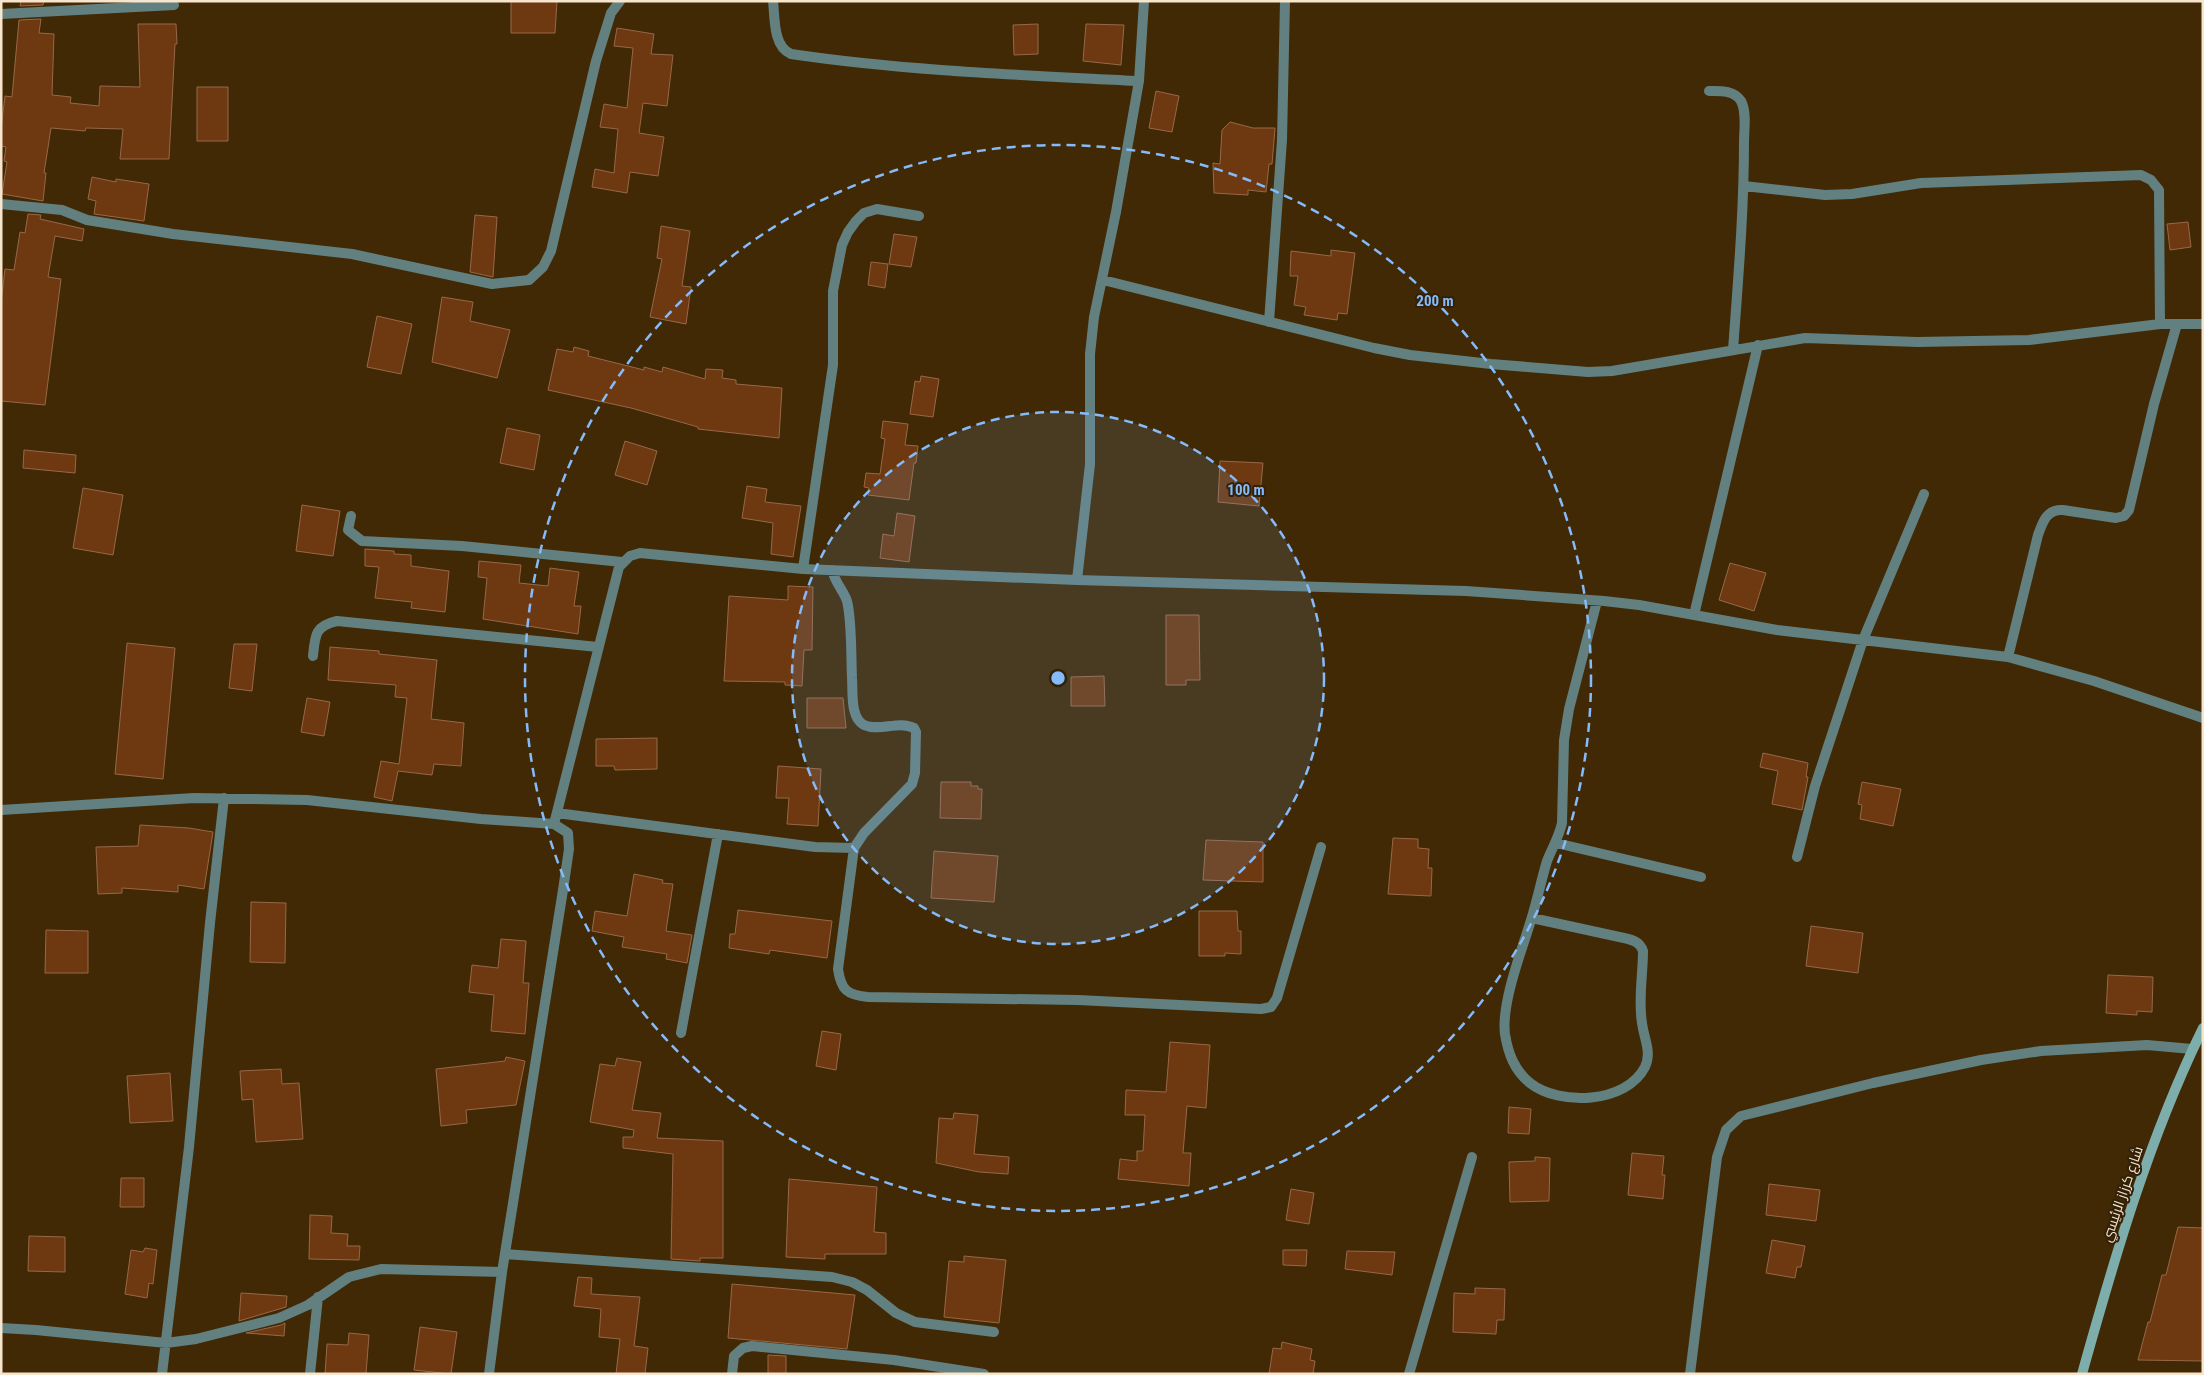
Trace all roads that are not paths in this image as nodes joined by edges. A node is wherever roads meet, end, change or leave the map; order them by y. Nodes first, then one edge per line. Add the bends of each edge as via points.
1 (620, 1) edge
2 (773, 1) edge
3 (1144, 1) edge
4 (1285, 1) edge
5 (174, 5) dead end
6 (1, 14) edge
7 (1139, 81) junction
8 (1709, 91) dead end
9 (1744, 186) junction
10 (1, 204) edge
11 (919, 216) dead end
12 (1103, 280) junction
13 (1269, 322) junction
14 (2160, 324) junction
15 (2176, 324) junction
16 (2203, 324) edge
17 (1758, 345) junction
18 (1733, 350) junction
19 (1924, 494) dead end
20 (351, 516) dead end
21 (622, 562) junction
22 (803, 569) junction
23 (832, 570) junction
24 (1077, 580) junction
25 (1597, 601) junction
26 (1694, 615) junction
27 (1863, 640) junction
28 (598, 647) junction
29 (313, 656) dead end
30 (2008, 657) junction
31 (2203, 718) edge
32 (224, 798) junction
33 (1, 810) edge
34 (556, 818) junction
35 (718, 834) junction
36 (1556, 843) junction
37 (1321, 847) dead end
38 (854, 848) junction
39 (1797, 856) dead end
40 (1701, 877) dead end
41 (1532, 918) junction
42 (2203, 1028) edge
43 (681, 1033) dead end
44 (2192, 1050) junction
45 (1472, 1157) dead end
46 (505, 1254) junction
47 (502, 1272) junction
48 (318, 1297) junction
49 (1, 1328) edge
50 (994, 1332) dead end
51 (166, 1343) junction
52 (162, 1374) edge
53 (310, 1374) edge
54 (489, 1374) edge
55 (732, 1374) edge
56 (984, 1374) edge
57 (1409, 1374) edge
58 (1690, 1374) edge
59 (2082, 1374) edge

1 - 10 street via 611,12 596,61 551,251 543,267 529,280 492,284 352,254 173,234 87,220 62,210
2 - 7 street via 780,45 791,54 834,61 968,72
3 - 7 street
4 - 13 street via 1282,140
5 - 6 street
7 - 12 street
8 - 9 street via 1726,91 1741,101 1744,115
9 - 14 street via 1825,195 1921,183 2140,175 2151,180 2159,190
9 - 18 street
11 - 22 street via 870,210 856,221 842,245 833,292 833,365
12 - 13 street
12 - 24 street via 1090,354 1090,464
13 - 18 street via 1337,341 1410,355 1588,372 1632,368
14 - 15 street
14 - 17 street via 2029,340 1917,342 1805,338
15 - 16 street
15 - 30 street via 2129,510 2116,518 2055,509 2049,514 2038,535
17 - 18 street
17 - 26 street
19 - 27 street
20 - 21 street via 348,530 362,541 462,546
21 - 22 street via 640,554
21 - 28 street
22 - 23 street
23 - 24 street
23 - 38 street via 848,604 854,708 858,720 872,727 907,725 916,732 912,784 864,833
24 - 25 street via 1466,591
25 - 26 street
25 - 36 street via 1569,709 1564,740 1562,823
26 - 27 street via 1777,630
27 - 30 street
27 - 39 street via 1815,786
28 - 29 street via 338,621 326,624 316,634
28 - 34 street
30 - 31 street via 2094,681
32 - 33 street
32 - 34 street via 307,800 481,819
32 - 51 street via 190,1147
34 - 35 street
34 - 46 street via 568,833 569,848
35 - 38 street
35 - 43 street
36 - 40 street
36 - 41 street via 1547,861
37 - 38 street via 1278,998 1272,1007 1262,1009 1078,1000 855,996 845,990 838,969
41 - 41 street via 1624,938 1642,946 1642,1022 1649,1053 1638,1078 1625,1087 1601,1097 1577,1099 1547,1092 1530,1083 1512,1062 1505,1019 1516,965
42 - 44 street, شارع كرزاز الرئيسي
44 - 58 street via 2147,1045 2032,1052 1981,1060 1741,1116 1726,1130 1717,1157
44 - 59 street, شارع كرزاز الرئيسي via 2140,1181 2115,1255
45 - 57 street
46 - 47 street
46 - 50 street via 832,1277 867,1290 896,1313 915,1322
47 - 48 street via 381,1270 349,1277
47 - 54 street
48 - 51 street via 279,1318 221,1334
48 - 53 street
49 - 51 street
51 - 52 street
55 - 56 street via 734,1356 752,1346 894,1360

